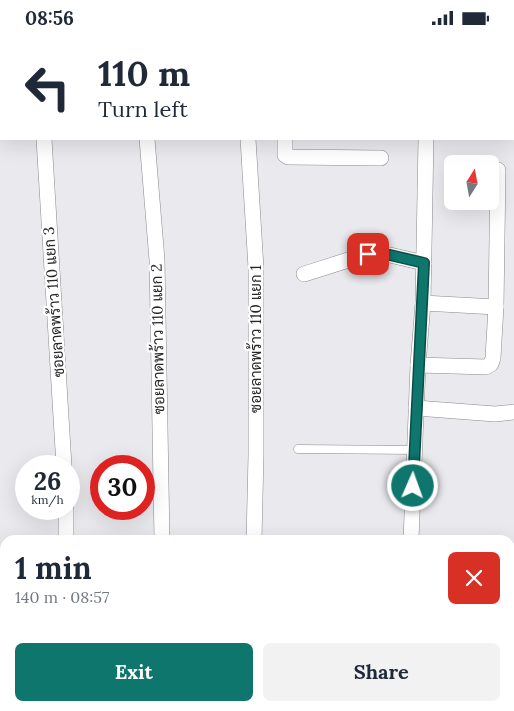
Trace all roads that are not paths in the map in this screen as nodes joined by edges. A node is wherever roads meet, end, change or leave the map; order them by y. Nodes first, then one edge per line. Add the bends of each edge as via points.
1 (44, 140) edge
2 (148, 140) edge
3 (248, 140) edge
4 (285, 140) edge
5 (426, 140) edge
6 (381, 158) dead end
7 (497, 210) edge
8 (424, 263) junction
9 (304, 274) dead end
10 (423, 303) junction
11 (496, 307) junction
12 (418, 365) junction
13 (416, 408) junction
14 (514, 412) edge
15 (298, 449) dead end
16 (415, 450) junction
17 (63, 455) edge
18 (66, 520) edge
19 (66, 535) edge
20 (162, 535) edge
21 (254, 535) edge
22 (411, 535) edge

1 - 17 street, ซอยลาดพร้าว 110 แยก 3
2 - 20 street, ซอยลาดพร้าว 110 แยก 2 via 157,260
3 - 21 street, ซอยลาดพร้าว 110 แยก 1 via 256,268
4 - 6 street via 285,155 288,157
5 - 8 street
7 - 11 street
8 - 9 street via 390,255 368,254
8 - 10 street
10 - 11 street
10 - 12 street
11 - 12 street via 491,364 486,367
12 - 13 street
13 - 14 street via 495,414
13 - 16 street
15 - 16 lane
16 - 22 street
18 - 19 street

